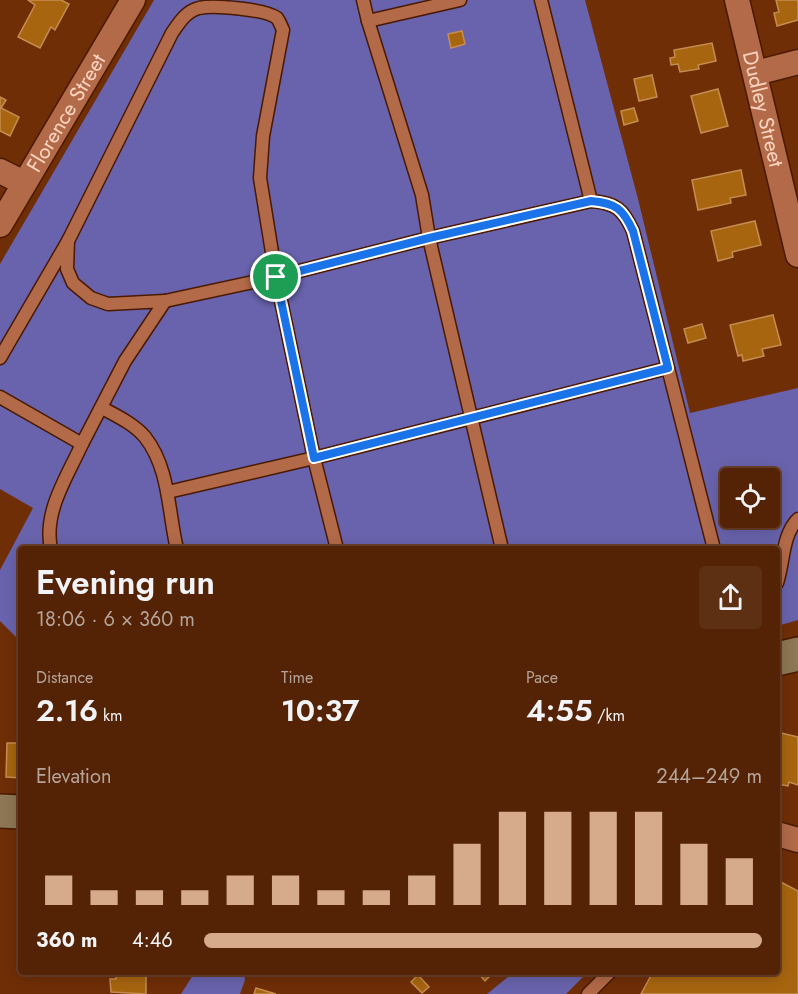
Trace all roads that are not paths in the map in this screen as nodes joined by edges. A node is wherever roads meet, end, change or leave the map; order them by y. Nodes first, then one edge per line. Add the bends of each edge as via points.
1 (133, 0) edge
2 (363, 0) edge
3 (460, 0) edge
4 (541, 0) edge
5 (737, 0) edge
6 (368, 21) junction
7 (798, 62) edge
8 (756, 73) junction
9 (0, 171) edge
10 (24, 183) junction
11 (591, 201) junction
12 (0, 225) edge
13 (429, 238) junction
14 (68, 241) junction
15 (798, 255) edge
16 (276, 277) junction
17 (165, 301) junction
18 (0, 358) edge
19 (668, 368) junction
20 (0, 397) edge
21 (102, 408) junction
22 (471, 419) junction
23 (82, 444) junction
24 (314, 458) junction
25 (168, 492) junction
26 (798, 519) edge
27 (50, 546) edge
28 (176, 546) edge
29 (336, 546) edge
30 (501, 546) edge
31 (713, 546) edge
32 (780, 569) edge
33 (798, 654) edge
34 (780, 658) edge
35 (0, 811) edge
36 (18, 812) edge
37 (780, 835) edge
38 (798, 840) edge
39 (607, 975) edge
40 (588, 994) edge

1 - 10 street, Florence Street
2 - 6 lane
3 - 6 lane
4 - 11 lane
5 - 8 street, Dudley Street
6 - 13 lane via 422,195
7 - 8 street
8 - 15 street, Dudley Street
9 - 10 street
10 - 12 street, Florence Street
11 - 13 lane
11 - 19 lane via 607,202 627,217
13 - 16 lane
13 - 22 lane
14 - 16 lane via 183,17 198,8 270,14 279,20 283,30 262,136 260,178
14 - 17 lane via 67,268 73,283 91,298 108,304
14 - 18 lane
16 - 17 lane
16 - 24 lane
17 - 21 lane via 126,361
19 - 22 lane
19 - 31 lane
20 - 23 lane
21 - 23 lane
21 - 25 lane via 144,436
22 - 24 lane
22 - 30 lane
23 - 27 lane via 54,504 49,524
24 - 25 lane
24 - 29 lane
25 - 28 lane
26 - 32 lane via 787,537
33 - 34 main road
35 - 36 main road
37 - 38 street
39 - 40 lane

